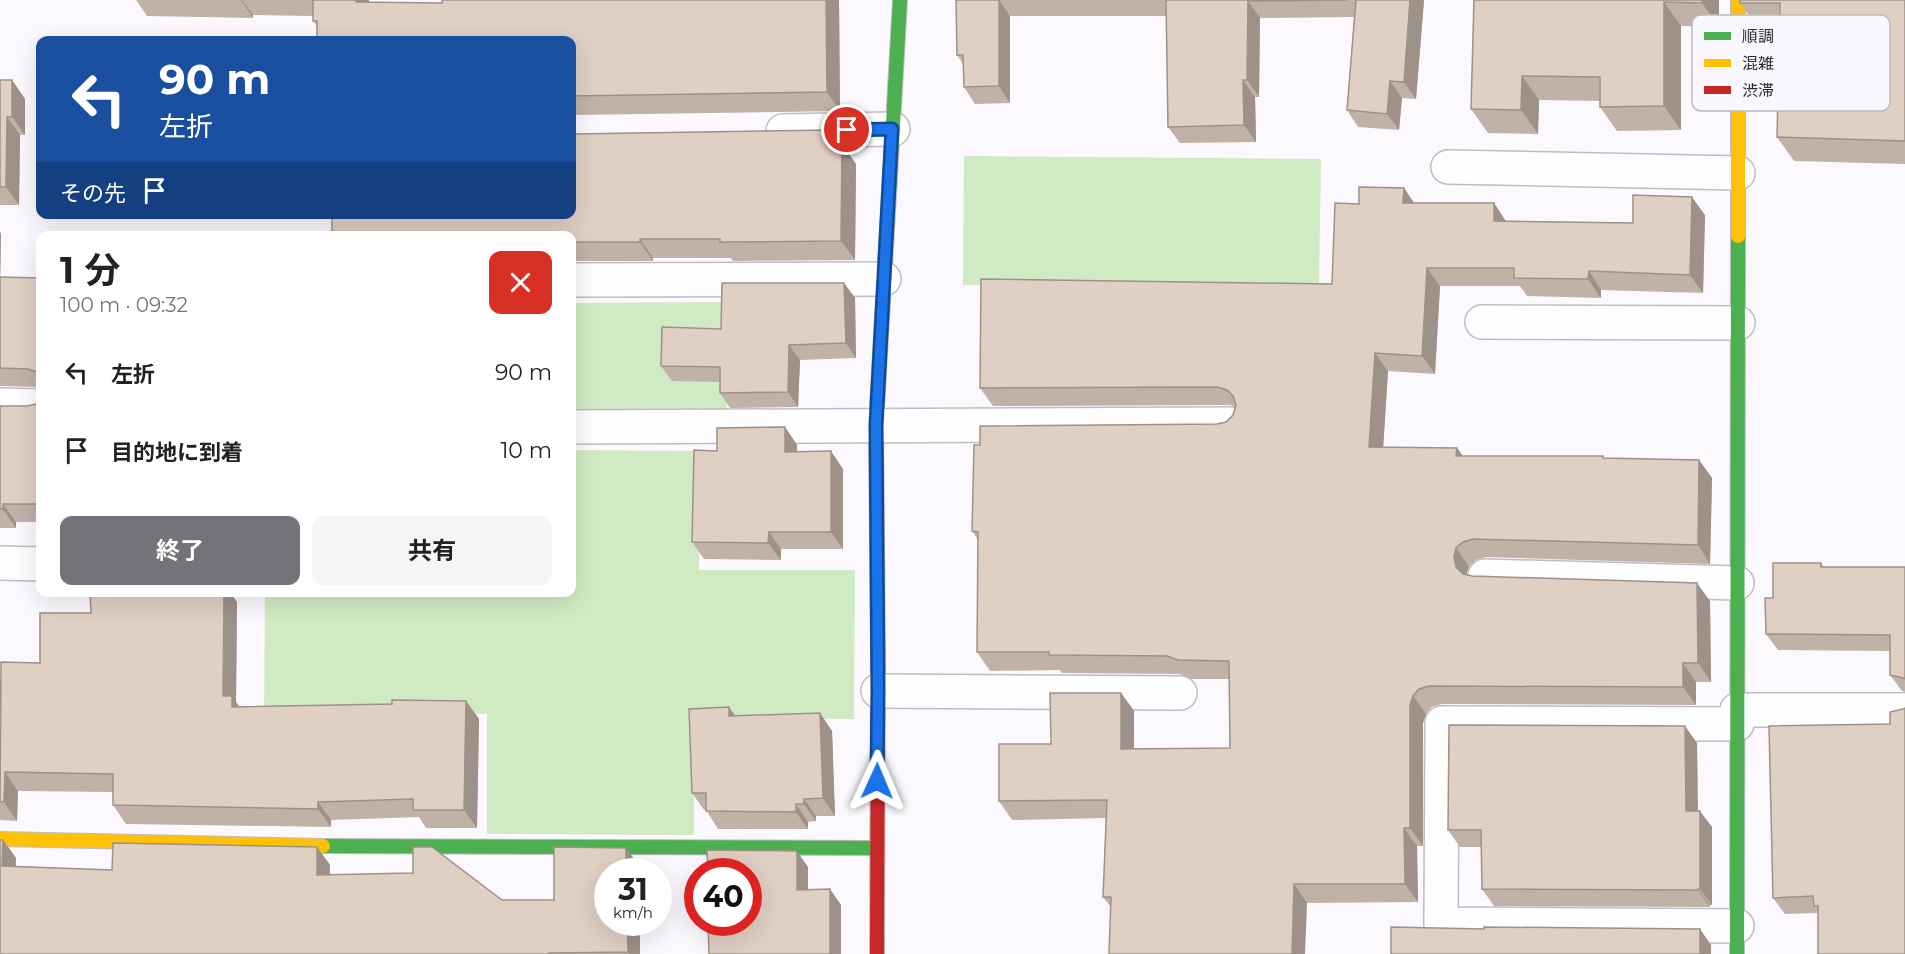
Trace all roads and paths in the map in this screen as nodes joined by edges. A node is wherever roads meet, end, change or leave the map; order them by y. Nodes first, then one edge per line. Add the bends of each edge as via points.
1 (900, 0) edge
2 (1738, 111) edge
3 (892, 129) junction
4 (750, 131) edge
5 (1448, 167) dead end
6 (1738, 172) junction
7 (884, 279) junction
8 (576, 280) edge
9 (1482, 322) dead end
10 (1738, 323) junction
11 (0, 405) edge
12 (36, 406) edge
13 (1230, 424) edge
14 (876, 425) junction
15 (576, 427) edge
16 (0, 563) edge
17 (36, 564) edge
18 (1485, 576) edge
19 (1737, 583) junction
20 (878, 691) junction
21 (1180, 693) dead end
22 (1905, 710) edge
23 (1737, 717) junction
24 (0, 839) edge
25 (876, 848) junction
26 (1737, 940) edge
27 (877, 954) edge

1 - 3 street
2 - 6 street
3 - 4 street
3 - 7 street
5 - 6 street
6 - 10 street
7 - 8 street
7 - 14 street
9 - 10 street
10 - 19 street
11 - 12 street
13 - 14 street
14 - 15 street
14 - 20 street
16 - 17 street
18 - 19 street
19 - 23 street
20 - 21 street
20 - 25 street
22 - 23 street
23 - 26 street
23 - 26 street via 1442,723 1441,913 1441,924
24 - 25 street via 270,846
25 - 27 street

